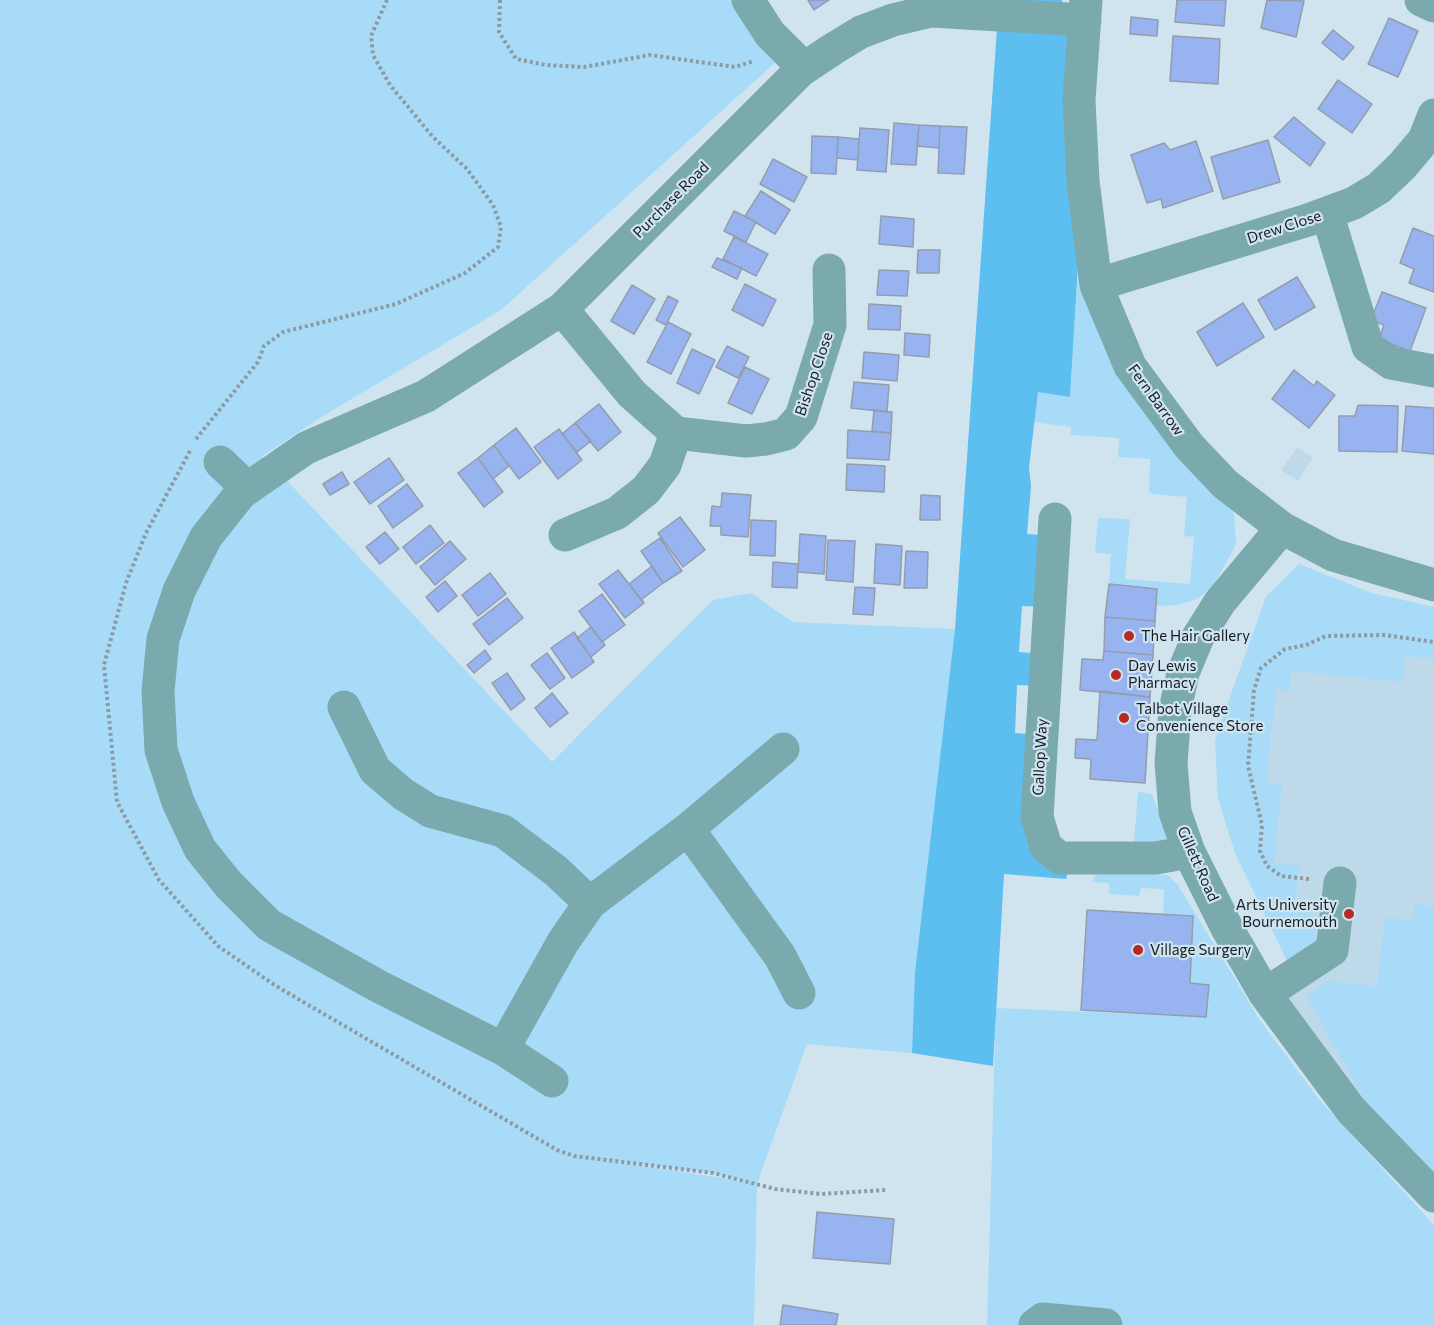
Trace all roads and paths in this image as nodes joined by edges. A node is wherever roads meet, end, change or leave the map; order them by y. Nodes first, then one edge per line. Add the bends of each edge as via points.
1 (500, 0) edge
2 (748, 0) edge
3 (1421, 0) edge
4 (1434, 6) edge
5 (1086, 10) edge
6 (796, 59) junction
7 (1434, 115) edge
8 (1328, 213) junction
9 (829, 270) dead end
10 (1096, 285) junction
11 (562, 309) junction
12 (1434, 371) edge
13 (676, 433) junction
14 (220, 462) dead end
15 (247, 488) junction
16 (1055, 519) dead end
17 (1282, 528) junction
18 (565, 535) dead end
19 (1434, 585) edge
20 (1434, 642) edge
21 (344, 707) dead end
22 (783, 749) dead end
23 (688, 829) junction
24 (1189, 852) junction
25 (1340, 883) joint
26 (590, 903) junction
27 (799, 993) dead end
28 (1265, 994) junction
29 (503, 1049) junction
30 (552, 1081) dead end
31 (1434, 1196) edge
32 (1035, 1325) edge
33 (1106, 1325) edge

1 - 6 path via 499,32 516,59 546,65 584,68 650,55 735,67
2 - 6 street via 770,34
3 - 4 street
5 - 6 street, Purchase Road via 931,11 861,32
5 - 10 street, Fern Barrow via 1079,100 1083,182
6 - 11 street, Purchase Road
7 - 8 street, Drew Close via 1424,140 1379,188
8 - 10 street, Drew Close
8 - 12 street via 1368,347 1391,363
9 - 13 street, Bishop Close via 830,324 801,417 786,434 746,441
10 - 17 street, Fern Barrow via 1130,366 1158,407 1225,484
11 - 13 street via 632,394
11 - 15 street, Purchase Road via 426,396 306,447
13 - 18 street via 665,465 646,490 617,513
14 - 15 street
15 - 29 street, Purchase Road via 206,537 179,591 163,639 158,691 161,750 178,802 200,849 269,925
16 - 24 street, Gallop Way via 1036,817 1046,847 1060,858 1156,858
17 - 19 street, Fern Barrow via 1333,555
17 - 24 street, Gillett Road via 1221,602 1198,637 1183,673 1174,710 1171,763 1175,811
20 - 25 path via 1384,635 1326,636 1285,649 1261,668 1254,690 1248,766 1262,825 1260,851 1267,866 1281,876
21 - 26 street via 375,770 403,794 430,811 503,831
22 - 23 street
23 - 26 street
23 - 27 street via 780,956
24 - 28 street, Gillett Road
25 - 28 street via 1332,950
26 - 29 street via 563,942
28 - 31 street, Gillett Road via 1351,1110
29 - 30 street, Purchase Road
32 - 33 street via 1043,1319

